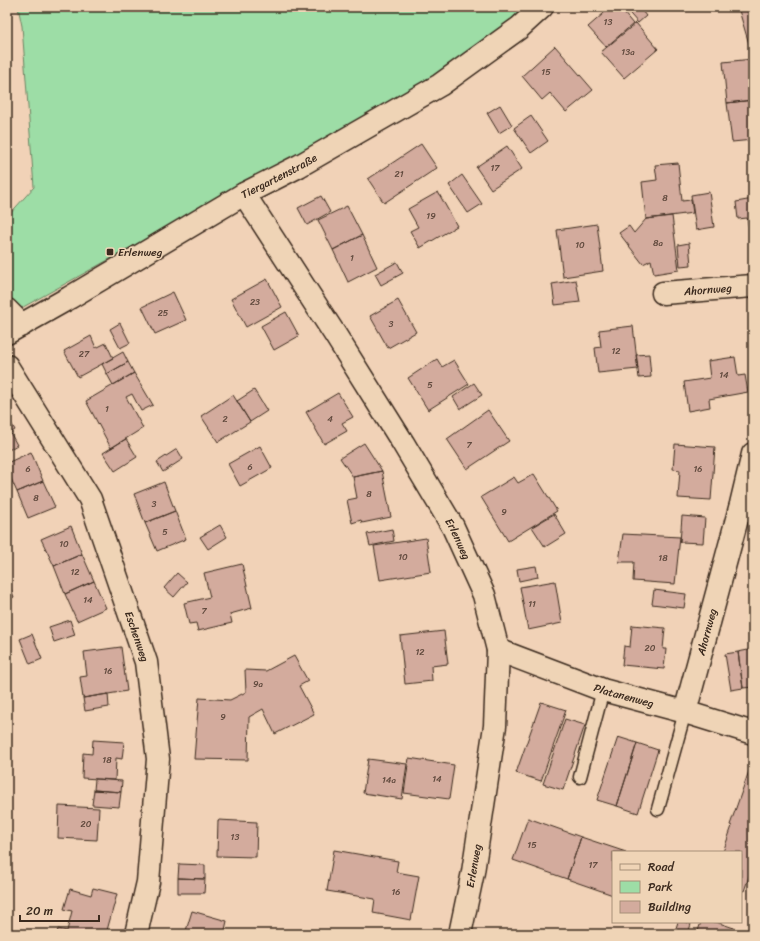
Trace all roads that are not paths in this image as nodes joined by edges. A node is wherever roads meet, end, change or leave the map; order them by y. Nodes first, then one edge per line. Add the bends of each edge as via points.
1 (542, 7) edge
2 (244, 194) junction
3 (753, 286) edge
4 (663, 293) dead end
5 (12, 323) edge
6 (7, 366) edge
7 (753, 454) edge
8 (498, 650) junction
9 (603, 690) junction
10 (685, 712) junction
11 (753, 733) edge
12 (580, 777) dead end
13 (658, 809) dead end
14 (136, 934) edge
15 (460, 934) edge

1 - 2 street, Tiergartenstraße via 519,28 440,85 299,166
2 - 5 street, Tiergartenstraße
2 - 8 street, Erlenweg via 336,336 453,527 484,596
3 - 4 street, Ahornweg
6 - 14 street, Eschenweg via 90,499 146,662 158,759 148,882
7 - 10 street, Ahornweg
8 - 9 street, Platanenweg
8 - 15 street, Erlenweg via 495,726 473,872
9 - 10 street, Platanenweg
9 - 12 lane
10 - 11 street, Platanenweg
10 - 13 lane, Ahornweg

